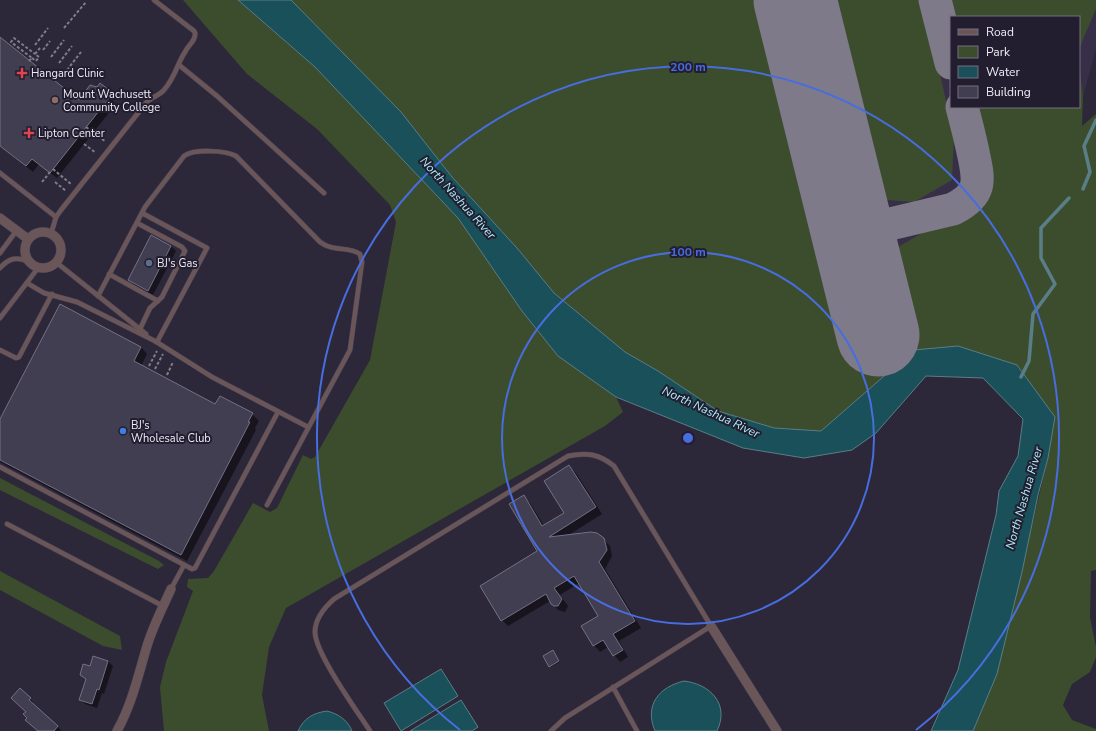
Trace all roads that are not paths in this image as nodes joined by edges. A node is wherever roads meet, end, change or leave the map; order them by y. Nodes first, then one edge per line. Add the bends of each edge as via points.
1 (154, 0) edge
2 (179, 65) junction
3 (0, 173) edge
4 (324, 193) dead end
5 (142, 214) junction
6 (56, 217) junction
7 (0, 218) edge
8 (137, 223) junction
9 (17, 230) junction
10 (51, 234) junction
11 (28, 239) junction
12 (0, 252) edge
13 (29, 262) junction
14 (57, 263) junction
15 (0, 268) edge
16 (38, 268) junction
17 (109, 274) junction
18 (27, 283) junction
19 (52, 294) junction
20 (98, 296) junction
21 (158, 301) junction
22 (0, 318) edge
23 (139, 331) junction
24 (159, 343) junction
25 (0, 350) edge
26 (278, 412) junction
27 (308, 427) junction
28 (0, 467) edge
29 (267, 504) dead end
30 (7, 524) dead end
31 (184, 565) junction
32 (171, 589) joint
33 (163, 606) junction
34 (711, 626) junction
35 (612, 687) junction
36 (117, 731) edge
37 (370, 731) edge
38 (551, 731) edge
39 (637, 731) edge
40 (777, 731) edge

1 - 2 lane via 195,33 194,40
2 - 4 lane
2 - 6 lane via 164,90 148,100
3 - 6 lane
5 - 8 lane
5 - 24 lane via 207,248
5 - 27 lane via 188,154 226,152 240,159 320,242 329,248 352,250 360,254 362,262 352,345
6 - 10 lane
7 - 9 street
8 - 17 lane
8 - 21 lane via 185,251
9 - 11 street
9 - 12 lane
10 - 11 street via 40,231
10 - 14 street via 59,240 61,247
11 - 13 street via 24,252
13 - 15 lane via 12,259
13 - 16 street
14 - 16 street
14 - 20 lane
16 - 18 lane
17 - 20 lane
17 - 21 lane
18 - 19 lane via 40,291
18 - 22 lane
19 - 23 lane via 77,302
19 - 25 lane via 19,357
20 - 23 lane
21 - 23 lane via 150,308
23 - 24 lane
24 - 26 lane via 212,377
26 - 27 lane
26 - 31 lane via 195,568
27 - 29 lane
28 - 31 lane
30 - 33 lane
31 - 32 lane
32 - 33 street
33 - 36 street via 147,646 126,716
34 - 35 lane
34 - 37 lane via 614,466 593,454 568,456 334,598 327,605 315,631 319,649
34 - 40 street
35 - 38 lane via 565,718
35 - 39 lane

